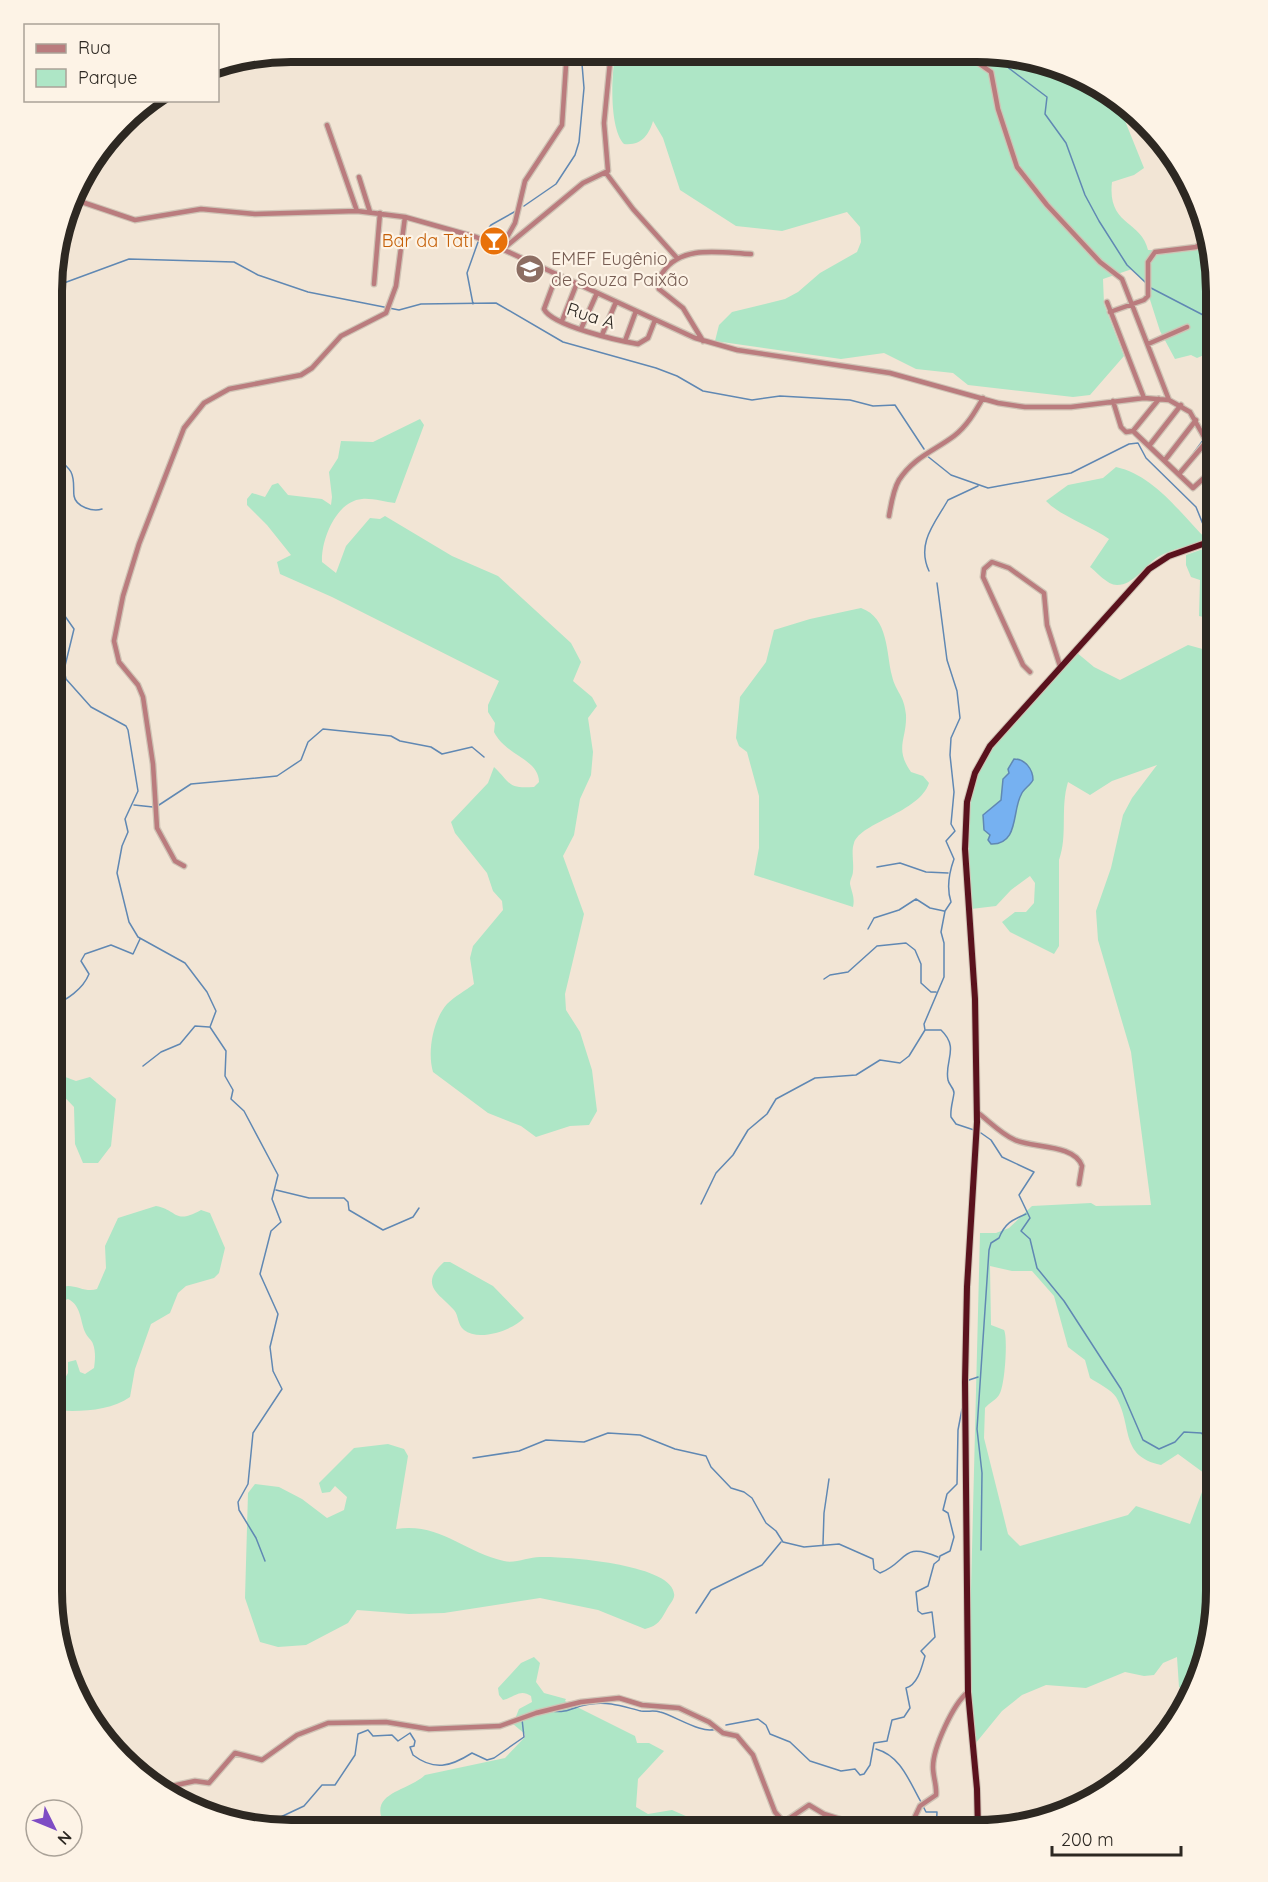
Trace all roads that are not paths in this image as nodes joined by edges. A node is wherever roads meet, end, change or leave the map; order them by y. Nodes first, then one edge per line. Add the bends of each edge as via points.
1 (564, 61) edge
2 (610, 61) edge
3 (976, 61) edge
4 (327, 125) dead end
5 (606, 173) junction
6 (360, 177) dead end
7 (80, 201) edge
8 (357, 211) junction
9 (370, 212) junction
10 (380, 213) junction
11 (405, 217) junction
12 (1202, 244) edge
13 (502, 249) junction
14 (751, 254) dead end
15 (677, 258) junction
16 (557, 274) junction
17 (577, 283) junction
18 (374, 284) dead end
19 (597, 293) junction
20 (616, 302) junction
21 (1107, 302) dead end
22 (1132, 304) junction
23 (636, 311) junction
24 (1110, 312) junction
25 (656, 320) junction
26 (562, 321) junction
27 (1187, 327) dead end
28 (581, 329) junction
29 (602, 335) junction
30 (625, 341) junction
31 (703, 341) junction
32 (1148, 344) junction
33 (983, 398) junction
34 (1144, 398) junction
35 (1159, 399) junction
36 (1169, 400) junction
37 (1113, 401) junction
38 (1181, 405) junction
39 (1196, 420) junction
40 (1133, 431) junction
41 (1207, 438) edge
42 (1207, 441) edge
43 (1149, 446) junction
44 (1165, 460) junction
45 (1179, 474) junction
46 (1207, 476) edge
47 (889, 516) dead end
48 (1207, 542) edge
49 (1060, 666) junction
50 (1030, 672) dead end
51 (184, 866) dead end
52 (977, 1112) junction
53 (1080, 1184) dead end
54 (968, 1692) junction
55 (169, 1786) edge
56 (782, 1820) edge
57 (787, 1820) edge
58 (843, 1820) edge
59 (913, 1820) edge
60 (978, 1820) edge

1 - 13 street via 562,124 525,181 518,215
2 - 5 street via 604,123
3 - 22 street via 992,72 998,110 1017,167 1100,262 1118,275
4 - 8 street
5 - 13 street via 583,183
5 - 15 street
6 - 9 street
7 - 8 street via 135,220 201,209 255,214
8 - 9 street
9 - 10 street
10 - 11 street
10 - 18 street
11 - 13 street via 452,229
11 - 51 street via 391,306 379,318 341,336 307,372 229,390 204,403 184,428 139,544 114,641 119,662 143,697 157,828 175,861
12 - 22 street via 1150,256 1148,296
13 - 16 street
14 - 15 street via 696,252
15 - 31 street via 664,270 657,285 683,308
16 - 17 street
16 - 26 street, Rua A via 544,309
17 - 19 street
17 - 26 street
19 - 20 street
19 - 28 street
20 - 23 street
20 - 29 street
21 - 24 street
22 - 24 street
22 - 32 street
23 - 25 street
23 - 30 street
24 - 34 street
25 - 30 street, Rua A via 645,341
25 - 31 street
26 - 28 street, Rua A
27 - 32 street
28 - 29 street, Rua A
29 - 30 street, Rua A
31 - 33 street via 890,373
32 - 36 street
33 - 37 street via 1050,408
33 - 47 street via 954,436 910,465 898,482
34 - 35 street
34 - 37 street
35 - 36 street
35 - 40 street
36 - 38 street
37 - 40 street via 1123,430
38 - 39 street
38 - 43 street
39 - 41 street
39 - 44 street
40 - 43 street
42 - 45 street
43 - 44 street
44 - 45 street
45 - 46 street via 1195,488
48 - 49 highway via 1156,563
49 - 50 street via 1047,625 1044,593 1009,568 992,562 984,568 983,577
49 - 52 highway via 990,746 969,791 965,849 975,999
52 - 53 street via 1015,1140 1047,1146 1076,1158 1082,1166
52 - 54 highway via 965,1382
54 - 59 street via 940,1741 933,1766 937,1793 920,1806
54 - 60 highway
55 - 56 street via 209,1783 235,1752 261,1760 297,1735 328,1723 386,1722 429,1729 500,1726 581,1702 619,1698 642,1705 679,1708 723,1733 737,1736 753,1755 775,1812
57 - 58 street via 809,1805

